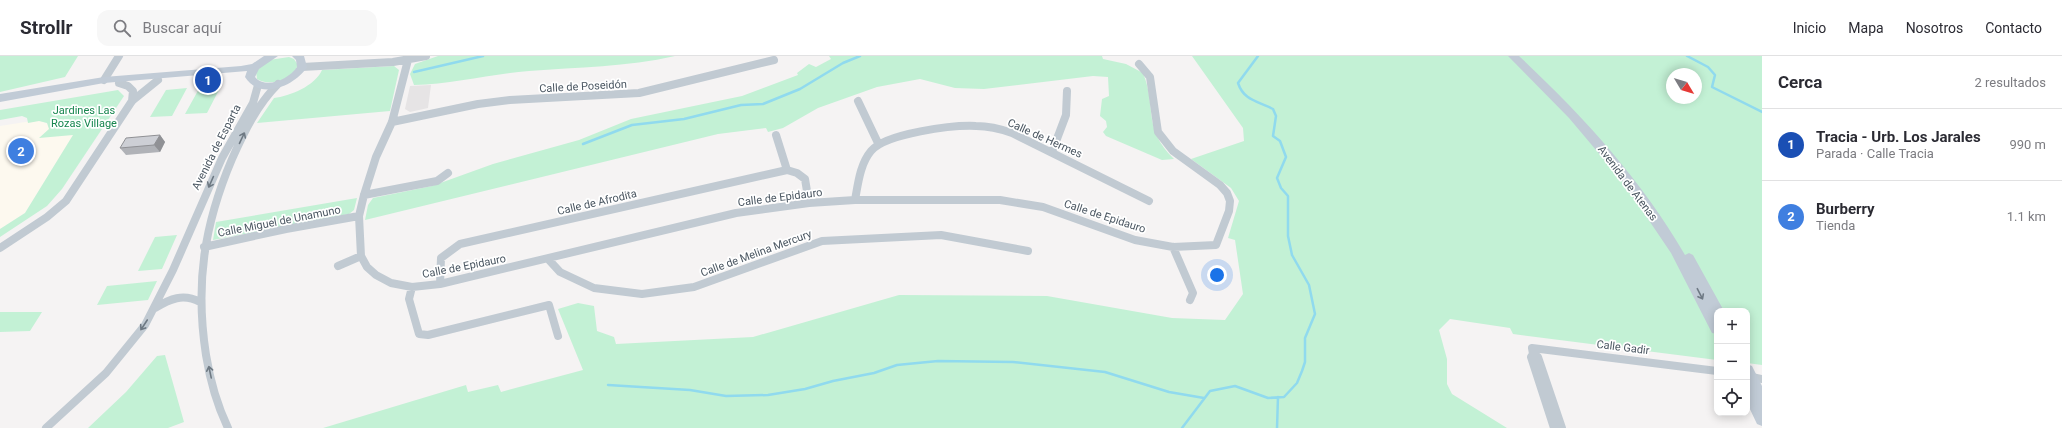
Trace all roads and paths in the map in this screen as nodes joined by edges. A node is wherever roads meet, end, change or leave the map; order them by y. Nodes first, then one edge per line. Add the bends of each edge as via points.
1 (119, 56) edge
2 (273, 56) edge
3 (297, 56) edge
4 (426, 56) edge
5 (1513, 56) edge
6 (1520, 56) edge
7 (408, 58) edge
8 (774, 60) dead end
9 (1139, 64) dead end
10 (256, 66) junction
11 (302, 67) junction
12 (250, 77) junction
13 (104, 80) junction
14 (158, 80) junction
15 (119, 83) junction
16 (278, 84) junction
17 (258, 85) junction
18 (1068, 91) dead end
19 (0, 98) edge
20 (132, 101) junction
21 (858, 101) dead end
22 (0, 104) edge
23 (392, 122) junction
24 (776, 134) dead end
25 (878, 143) junction
26 (1052, 152) junction
27 (787, 170) junction
28 (448, 173) dead end
29 (364, 195) junction
30 (855, 200) junction
31 (1149, 201) dead end
32 (809, 203) junction
33 (359, 216) junction
34 (210, 218) junction
35 (194, 220) junction
36 (1173, 247) junction
37 (0, 248) edge
38 (204, 248) junction
39 (1028, 251) dead end
40 (361, 256) junction
41 (549, 260) junction
42 (338, 266) dead end
43 (440, 284) junction
44 (412, 287) junction
45 (1190, 300) dead end
46 (200, 302) junction
47 (155, 308) junction
48 (1717, 308) edge
49 (1714, 323) edge
50 (558, 336) dead end
51 (1533, 354) junction
52 (1714, 371) edge
53 (1751, 378) edge
54 (1762, 400) edge
55 (1762, 420) edge
56 (46, 428) edge
57 (228, 428) edge
58 (1554, 428) edge
59 (1562, 428) edge

1 - 13 street
2 - 10 main road
3 - 11 main road via 302,59
4 - 7 street
5 -> 49 main road, Avenida de Atenas via 1580,121 1628,180 1660,225
6 - 48 main road, Avenida de Atenas via 1588,120 1636,178 1700,274
7 - 11 street
7 - 23 street
8 - 23 street, Calle de Poseidón via 639,93 510,100
9 - 36 street, Calle de Epidauro via 1150,77 1158,132 1173,151 1220,185 1230,201 1229,211 1216,245
10 - 12 main road
10 - 13 main road
11 - 16 main road via 294,77
12 - 14 main road via 238,74
12 - 17 main road via 252,82
13 - 19 main road
14 - 15 main road
14 - 20 street
15 - 20 street via 128,86 133,92
15 - 22 main road
16 - 17 main road
34 -> 16 street, Avenida de Esparta via 225,175 245,131 269,93
17 -> 35 street, Avenida de Esparta via 258,93 236,130
18 - 26 street via 1066,115
20 - 37 street via 66,202
21 - 25 street
23 - 29 street via 376,156
24 - 27 street
25 - 26 street, Calle de Hermes via 950,126 967,125 996,128
25 - 30 street via 868,153 862,166
26 - 31 street, Calle de Hermes
27 - 32 street via 805,179
27 - 43 street, Calle de Afrodita via 460,244 442,258
28 - 29 street via 437,181
29 - 33 street
30 - 32 street, Calle de Epidauro
30 - 36 street, Calle de Epidauro via 1000,200 1043,207 1135,240
32 - 41 street, Calle de Epidauro via 736,213
33 - 38 street, Calle Miguel de Unamuno via 286,229
33 - 40 street
34 - 35 street via 200,217
34 - 38 street, Avenida de Esparta
35 - 47 street, Avenida de Esparta
36 - 45 street via 1193,293
38 - 46 street, Avenida de Esparta via 200,272
39 - 41 street, Calle de Melina Mercury via 941,235 822,241 694,287 642,294 594,288 560,272
40 - 42 street
40 - 44 street, Calle de Epidauro via 367,267 376,275 390,283
41 - 43 street, Calle de Epidauro
43 - 44 street, Calle de Epidauro
44 - 50 street via 409,299 419,334 428,335 549,305
46 - 47 street, Avenida de Esparta via 192,297 183,296 170,299
57 -> 46 street, Avenida de Esparta via 219,410 203,337
47 -> 56 street, Avenida de Esparta via 109,370
51 - 52 street, Calle Gadir via 1532,348
51 - 58 street via 1531,357
51 - 59 street via 1538,358
53 - 54 main road
53 - 55 main road

